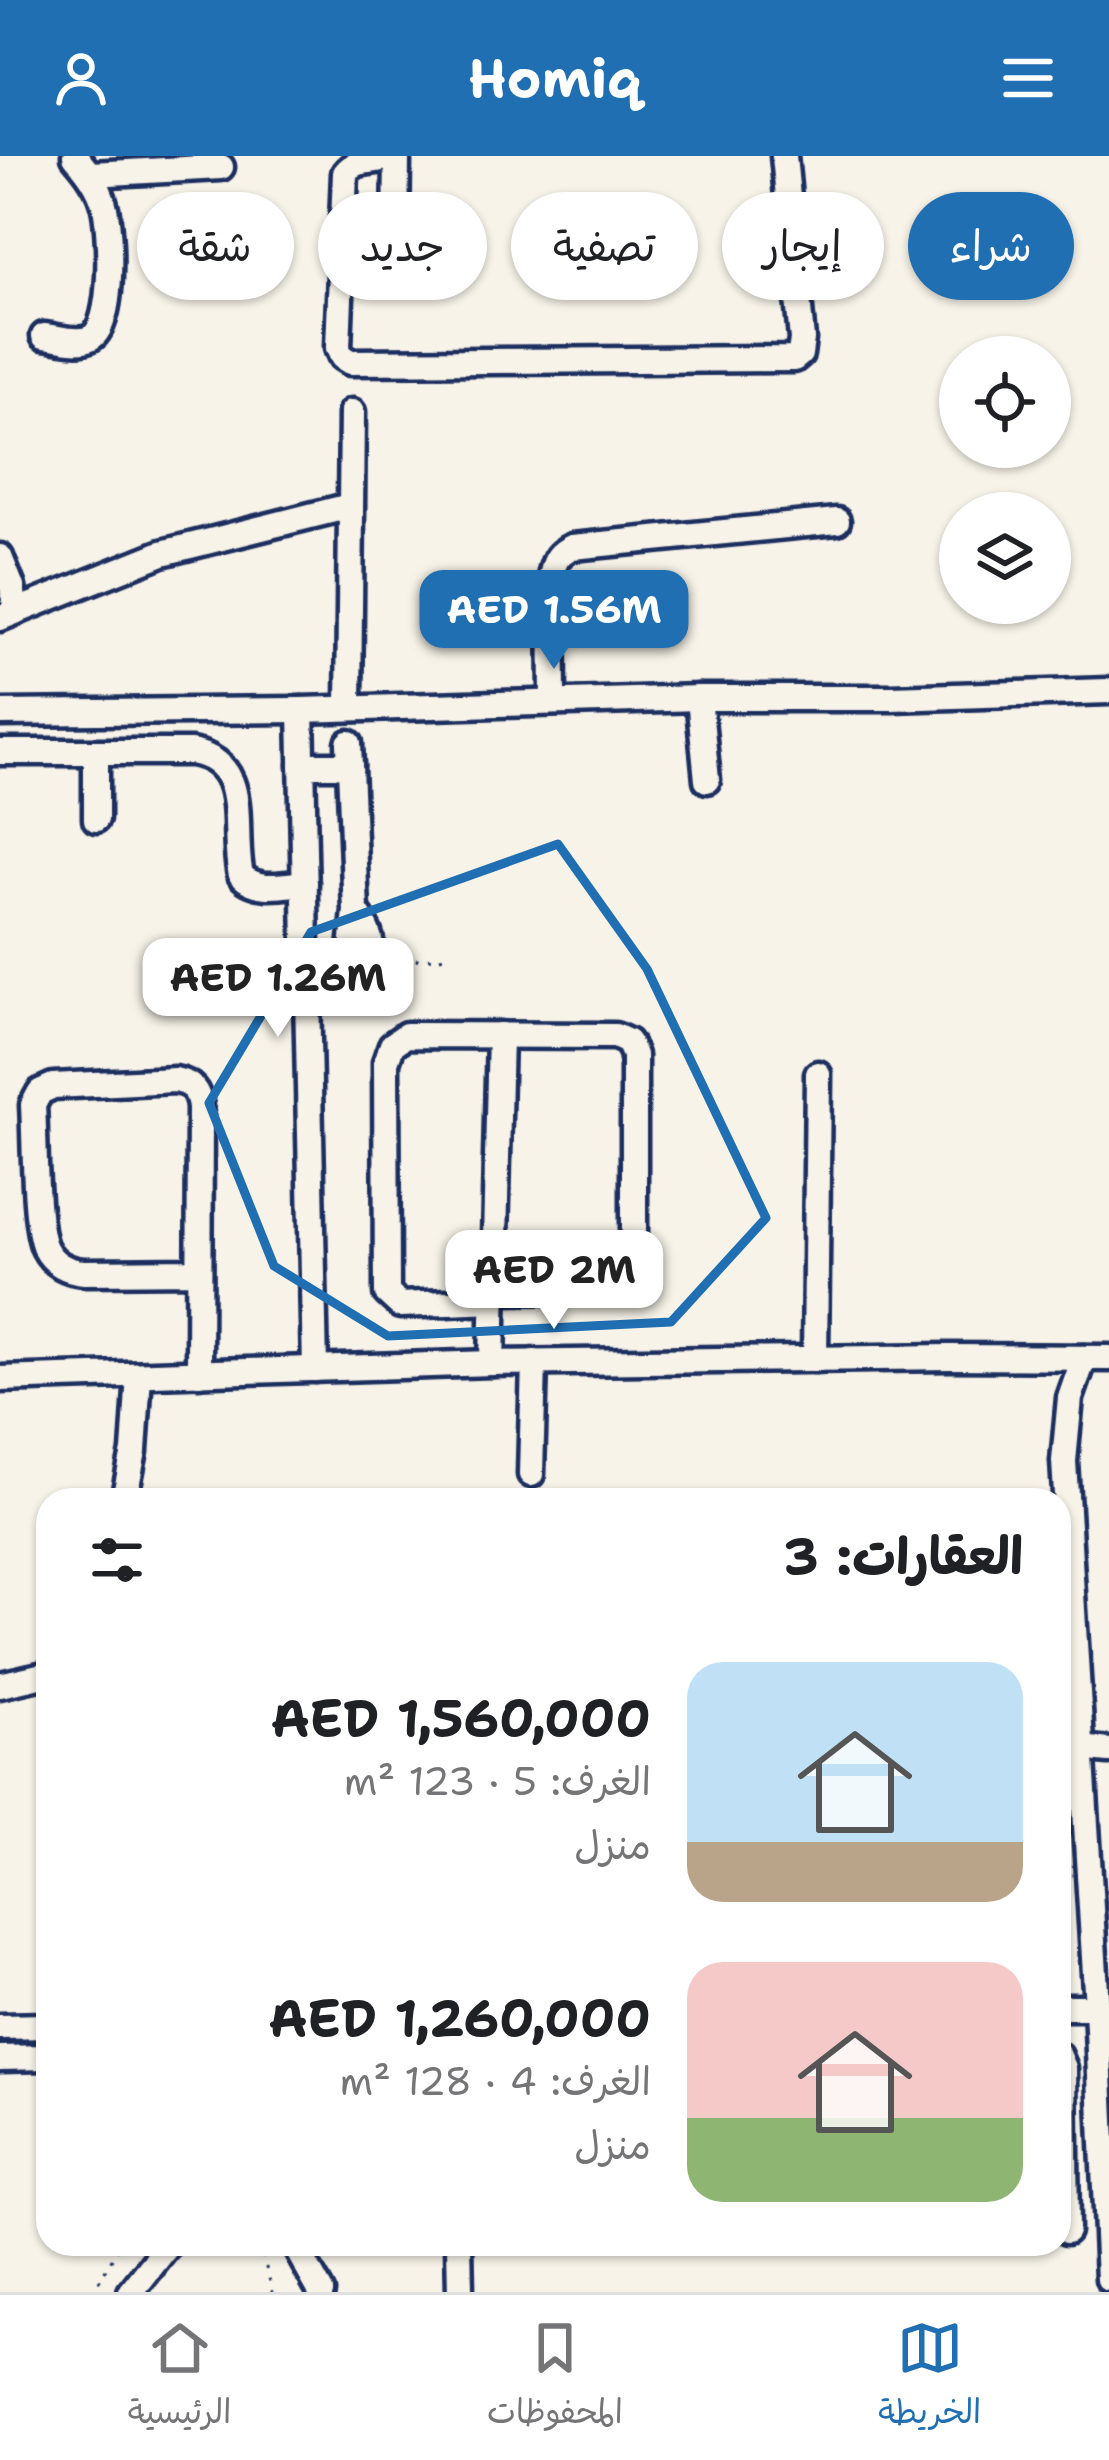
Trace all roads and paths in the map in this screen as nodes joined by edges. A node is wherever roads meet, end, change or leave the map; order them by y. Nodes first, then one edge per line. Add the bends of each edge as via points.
1 (395, 156) edge
2 (784, 156) edge
3 (83, 165) edge
4 (221, 167) dead end
5 (395, 192) edge
6 (44, 336) dead end
7 (352, 412) dead end
8 (350, 506) junction
9 (837, 521) dead end
10 (0, 557) edge
11 (8, 614) edge
12 (1109, 691) edge
13 (699, 698) junction
14 (553, 702) junction
15 (349, 708) junction
16 (301, 710) junction
17 (0, 713) edge
18 (0, 752) edge
19 (96, 754) junction
20 (302, 765) junction
21 (707, 780) dead end
22 (96, 819) dead end
23 (305, 883) junction
24 (450, 957) dead end
25 (372, 962) joint
26 (500, 1035) junction
27 (818, 1074) dead end
28 (634, 1252) dead end
29 (199, 1271) junction
30 (582, 1290) dead end
31 (494, 1296) junction
32 (1096, 1358) edge
33 (815, 1359) junction
34 (534, 1362) junction
35 (492, 1363) junction
36 (315, 1369) junction
37 (199, 1372) junction
38 (139, 1375) junction
39 (0, 1378) edge
40 (531, 1474) dead end
41 (126, 1488) edge
42 (1066, 1488) edge
43 (1071, 1579) edge
44 (36, 1677) edge
45 (0, 1685) edge
46 (1081, 1748) junction
47 (1109, 1751) edge
48 (1071, 2007) edge
49 (1097, 2007) junction
50 (36, 2026) edge
51 (0, 2027) edge
52 (36, 2057) edge
53 (0, 2058) edge
54 (113, 2256) edge
55 (160, 2256) edge
56 (262, 2256) edge
57 (300, 2256) edge
58 (459, 2256) edge
59 (1109, 2278) edge
60 (93, 2292) edge
61 (131, 2292) edge
62 (273, 2292) edge
63 (321, 2292) edge
64 (460, 2292) edge

1 - 2 street via 355,162 345,173 338,348 350,362 794,358 802,339
1 - 5 street
3 - 4 street
3 - 6 street via 110,229 104,320 85,340
7 - 8 street
8 - 11 street via 162,554
8 - 15 street
9 - 14 street via 561,552 552,573
10 - 11 street via 12,586
12 - 13 street
13 - 14 street
13 - 21 street
14 - 15 street
15 - 16 street
16 - 17 street
16 - 20 street
18 - 19 street
19 - 22 street
19 - 23 street via 208,755 231,777 241,875 258,886
20 - 23 street
20 - 25 street via 350,754 356,911
23 - 36 street
24 - 25 path
26 - 28 street via 615,1036 632,1048
26 - 31 street
26 - 31 street via 406,1035 386,1062 387,1293 400,1304
27 - 33 street
29 - 29 street via 194,1088 175,1081 40,1092 33,1106 40,1228 52,1258 72,1271
29 - 37 street
30 - 31 street
31 - 35 street
32 - 33 street
32 - 42 street via 1070,1398
33 - 34 street
34 - 35 street
34 - 40 street
35 - 36 street
36 - 37 street
37 - 38 street
38 - 39 street
38 - 41 street
43 - 46 street
44 - 45 street
46 - 47 street
46 - 49 street
48 - 49 street
49 - 59 street
50 - 51 street
52 - 53 street
54 - 60 path
55 - 61 street
56 - 62 path
57 - 63 street
58 - 64 street

